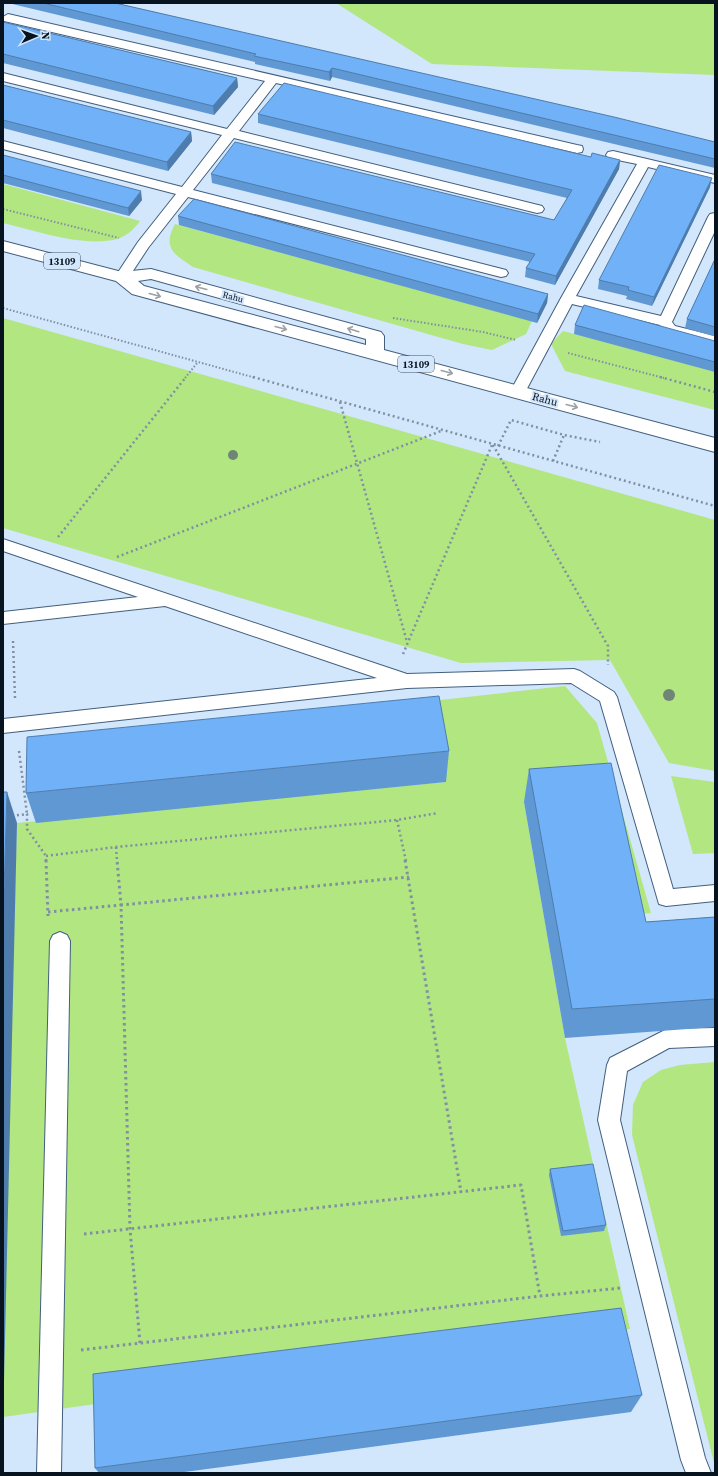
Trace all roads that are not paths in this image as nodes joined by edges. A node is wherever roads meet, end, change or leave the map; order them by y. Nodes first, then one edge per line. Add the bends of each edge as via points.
1 (8, 18) dead end
2 (3, 78) edge
3 (273, 79) junction
4 (230, 133) junction
5 (3, 145) edge
6 (577, 148) dead end
7 (613, 155) dead end
8 (644, 163) junction
9 (715, 179) edge
10 (186, 190) junction
11 (537, 209) dead end
12 (715, 217) edge
13 (3, 246) edge
14 (501, 272) dead end
15 (122, 277) junction
16 (568, 298) junction
17 (666, 322) junction
18 (715, 341) edge
19 (518, 392) junction
20 (715, 445) edge
21 (3, 545) edge
22 (167, 600) junction
23 (3, 618) edge
24 (400, 679) junction
25 (3, 726) edge
26 (715, 893) edge
27 (60, 941) road end
28 (715, 1037) edge
29 (49, 1473) edge
30 (700, 1473) edge

1 - 3 lane
2 - 4 lane
3 - 4 lane
3 - 6 lane
4 - 10 lane
4 - 11 lane
5 - 10 lane
7 - 8 lane
8 - 9 lane
8 - 16 lane
10 - 14 lane
10 - 15 lane via 143,244
12 - 17 lane
13 - 15 highway, Rahu / 13109
15 -> 19 highway, Rahu / 13109 via 138,290
16 - 17 lane
16 - 19 lane
17 - 18 lane via 670,330
19 -> 20 highway, Rahu / 13109
21 - 22 lane
22 - 23 lane
22 - 24 lane
24 - 25 lane
24 - 26 lane via 574,676 608,698 666,898
27 - 29 lane
28 - 30 lane via 667,1040 617,1065 609,1120 693,1460

